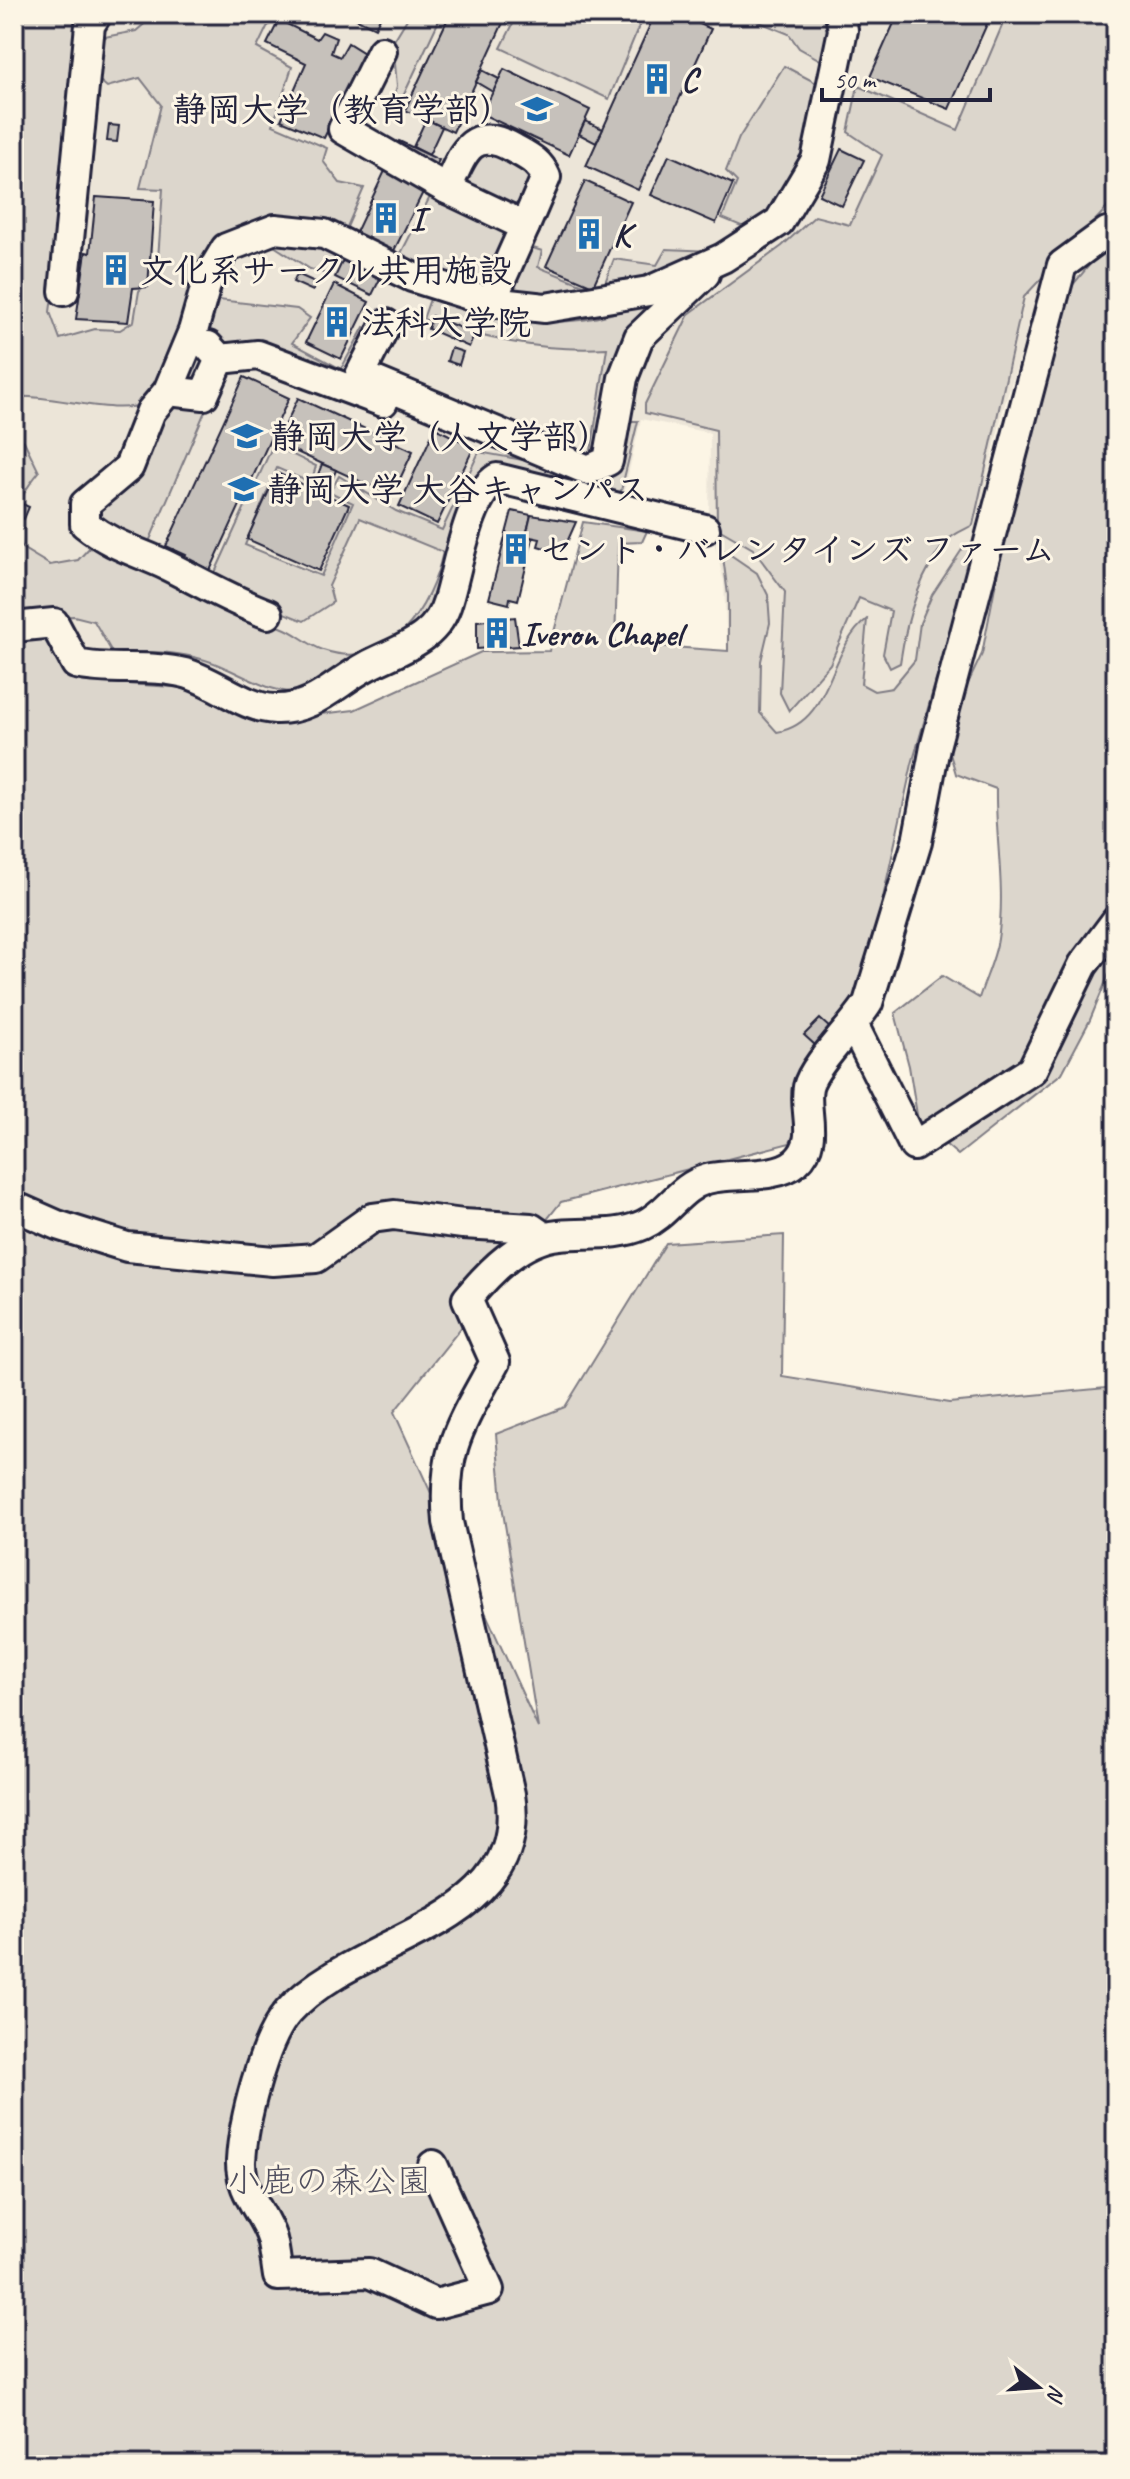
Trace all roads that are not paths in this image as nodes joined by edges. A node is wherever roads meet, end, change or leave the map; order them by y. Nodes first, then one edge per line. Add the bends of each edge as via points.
1 (97, 14) edge
2 (840, 14) edge
3 (382, 51) dead end
4 (447, 189) junction
5 (525, 226) junction
6 (1116, 230) edge
7 (723, 258) junction
8 (64, 291) dead end
9 (491, 302) junction
10 (386, 324) dead end
11 (193, 331) junction
12 (220, 359) junction
13 (168, 391) junction
14 (574, 463) junction
15 (705, 529) dead end
16 (268, 614) dead end
17 (14, 627) edge
18 (1116, 921) edge
19 (854, 1026) junction
20 (14, 1206) edge
21 (544, 1237) junction
22 (433, 2165) dead end

1 - 8 street via 90,25
2 - 7 street via 843,30 816,160 779,222
3 - 4 street via 343,129
4 - 5 street
4 - 5 street via 463,152 475,141 496,138 540,163 546,177
5 - 9 street
6 - 19 street via 1062,265 935,747 917,842 868,1003
7 - 9 street via 649,291 545,308
7 - 14 street via 639,337 623,378 608,461 588,470
9 - 11 street via 412,277 324,234 275,229 226,248 208,278
10 - 14 street via 360,375
11 - 12 street
11 - 13 street
12 - 13 street via 204,395
12 - 14 street via 258,355 462,432 508,455
13 - 16 street via 151,411 129,467 85,504 85,524 109,543
15 - 17 street via 497,478 476,502 445,613 424,636 368,665 317,701 279,709 263,708 187,673 76,664 54,623
18 - 19 street via 1083,965 1032,1070 914,1146
19 - 21 street via 808,1085 811,1124 796,1161 784,1169 689,1185 646,1224
20 - 21 street via 127,1247 273,1261 316,1258 372,1218 394,1215 531,1228
21 - 22 street via 492,1268 467,1299 495,1362 454,1437 444,1483 448,1522 510,1794 514,1823 506,1856 474,1899 308,1990 285,2015 264,2060 246,2122 241,2165 247,2195 272,2237 278,2276 369,2273 436,2304 489,2290

